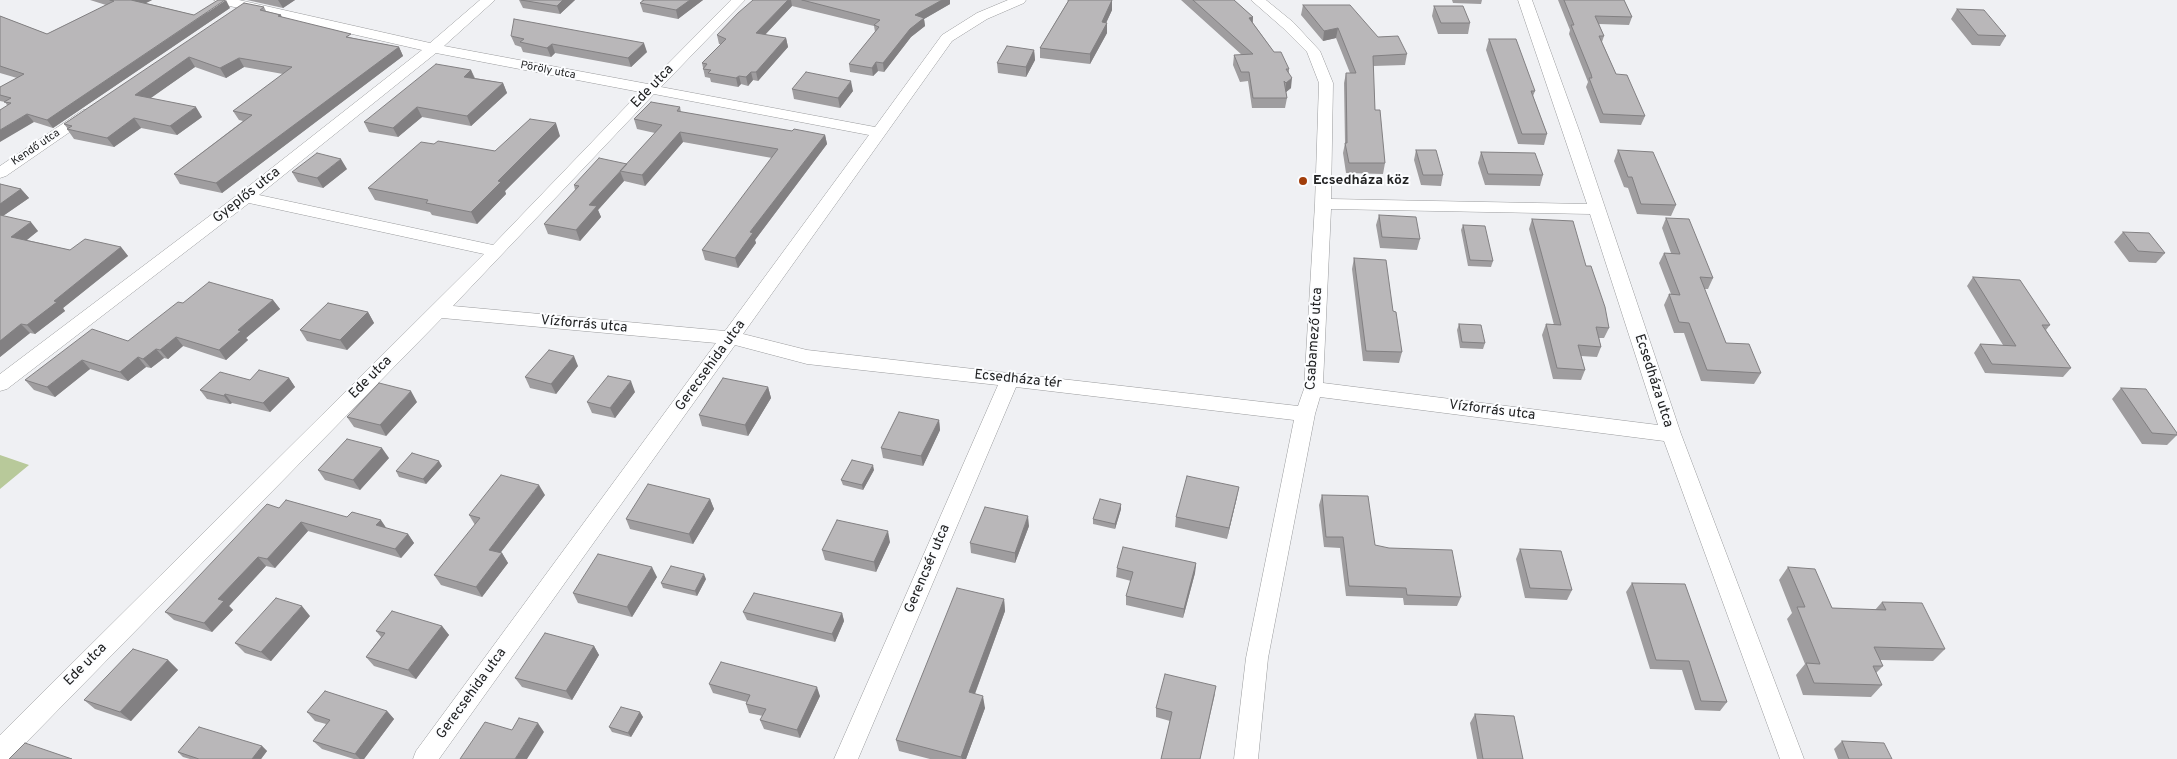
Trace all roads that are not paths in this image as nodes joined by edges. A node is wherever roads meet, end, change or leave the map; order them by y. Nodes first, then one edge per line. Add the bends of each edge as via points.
1 (221, 0) edge
2 (488, 0) edge
3 (738, 0) edge
4 (1019, 0) edge
5 (1258, 0) edge
6 (1525, 0) edge
7 (246, 6) junction
8 (230, 17) edge
9 (433, 48) junction
10 (650, 90) junction
11 (98, 106) edge
12 (878, 132) junction
13 (0, 173) edge
14 (246, 197) junction
15 (1323, 204) junction
16 (1596, 209) junction
17 (497, 251) junction
18 (436, 311) junction
19 (732, 338) junction
20 (1010, 379) junction
21 (0, 384) edge
22 (1313, 389) junction
23 (1305, 414) junction
24 (1671, 434) junction
25 (0, 752) edge
26 (425, 759) edge
27 (846, 759) edge
28 (1246, 759) edge
29 (1792, 759) edge

1 - 7 street, Pöröly utca
2 - 9 street, Gyeplős utca
3 - 10 street, Ede utca
4 - 12 street, Gerecsehida utca via 982,16 947,38
5 - 15 street, Csabamező utca via 1313,51 1326,83
6 - 16 street, Ecsedháza utca
7 - 8 street
7 - 9 street, Pöröly utca
9 - 10 street, Pöröly utca
9 - 14 street, Gyeplős utca
10 - 12 street, Pöröly utca
10 - 17 street, Ede utca
11 - 13 street, Kendő utca
12 - 19 street, Gerecsehida utca
14 - 17 street
14 - 21 street, Gyeplős utca
15 - 16 street
15 - 22 street, Csabamező utca
16 - 24 street, Ecsedháza utca
17 - 18 street, Ede utca
18 - 19 street, Vízforrás utca
18 - 25 street, Ede utca
19 - 20 street, Ecsedháza tér via 807,357
19 - 26 street, Gerecsehida utca
20 - 23 street, Ecsedháza tér
20 - 27 street, Gerencsér utca
22 - 23 street, Csabamező utca
22 - 24 street, Vízforrás utca
23 - 28 street, Csabamező utca via 1257,658
24 - 29 street, Ecsedháza utca

